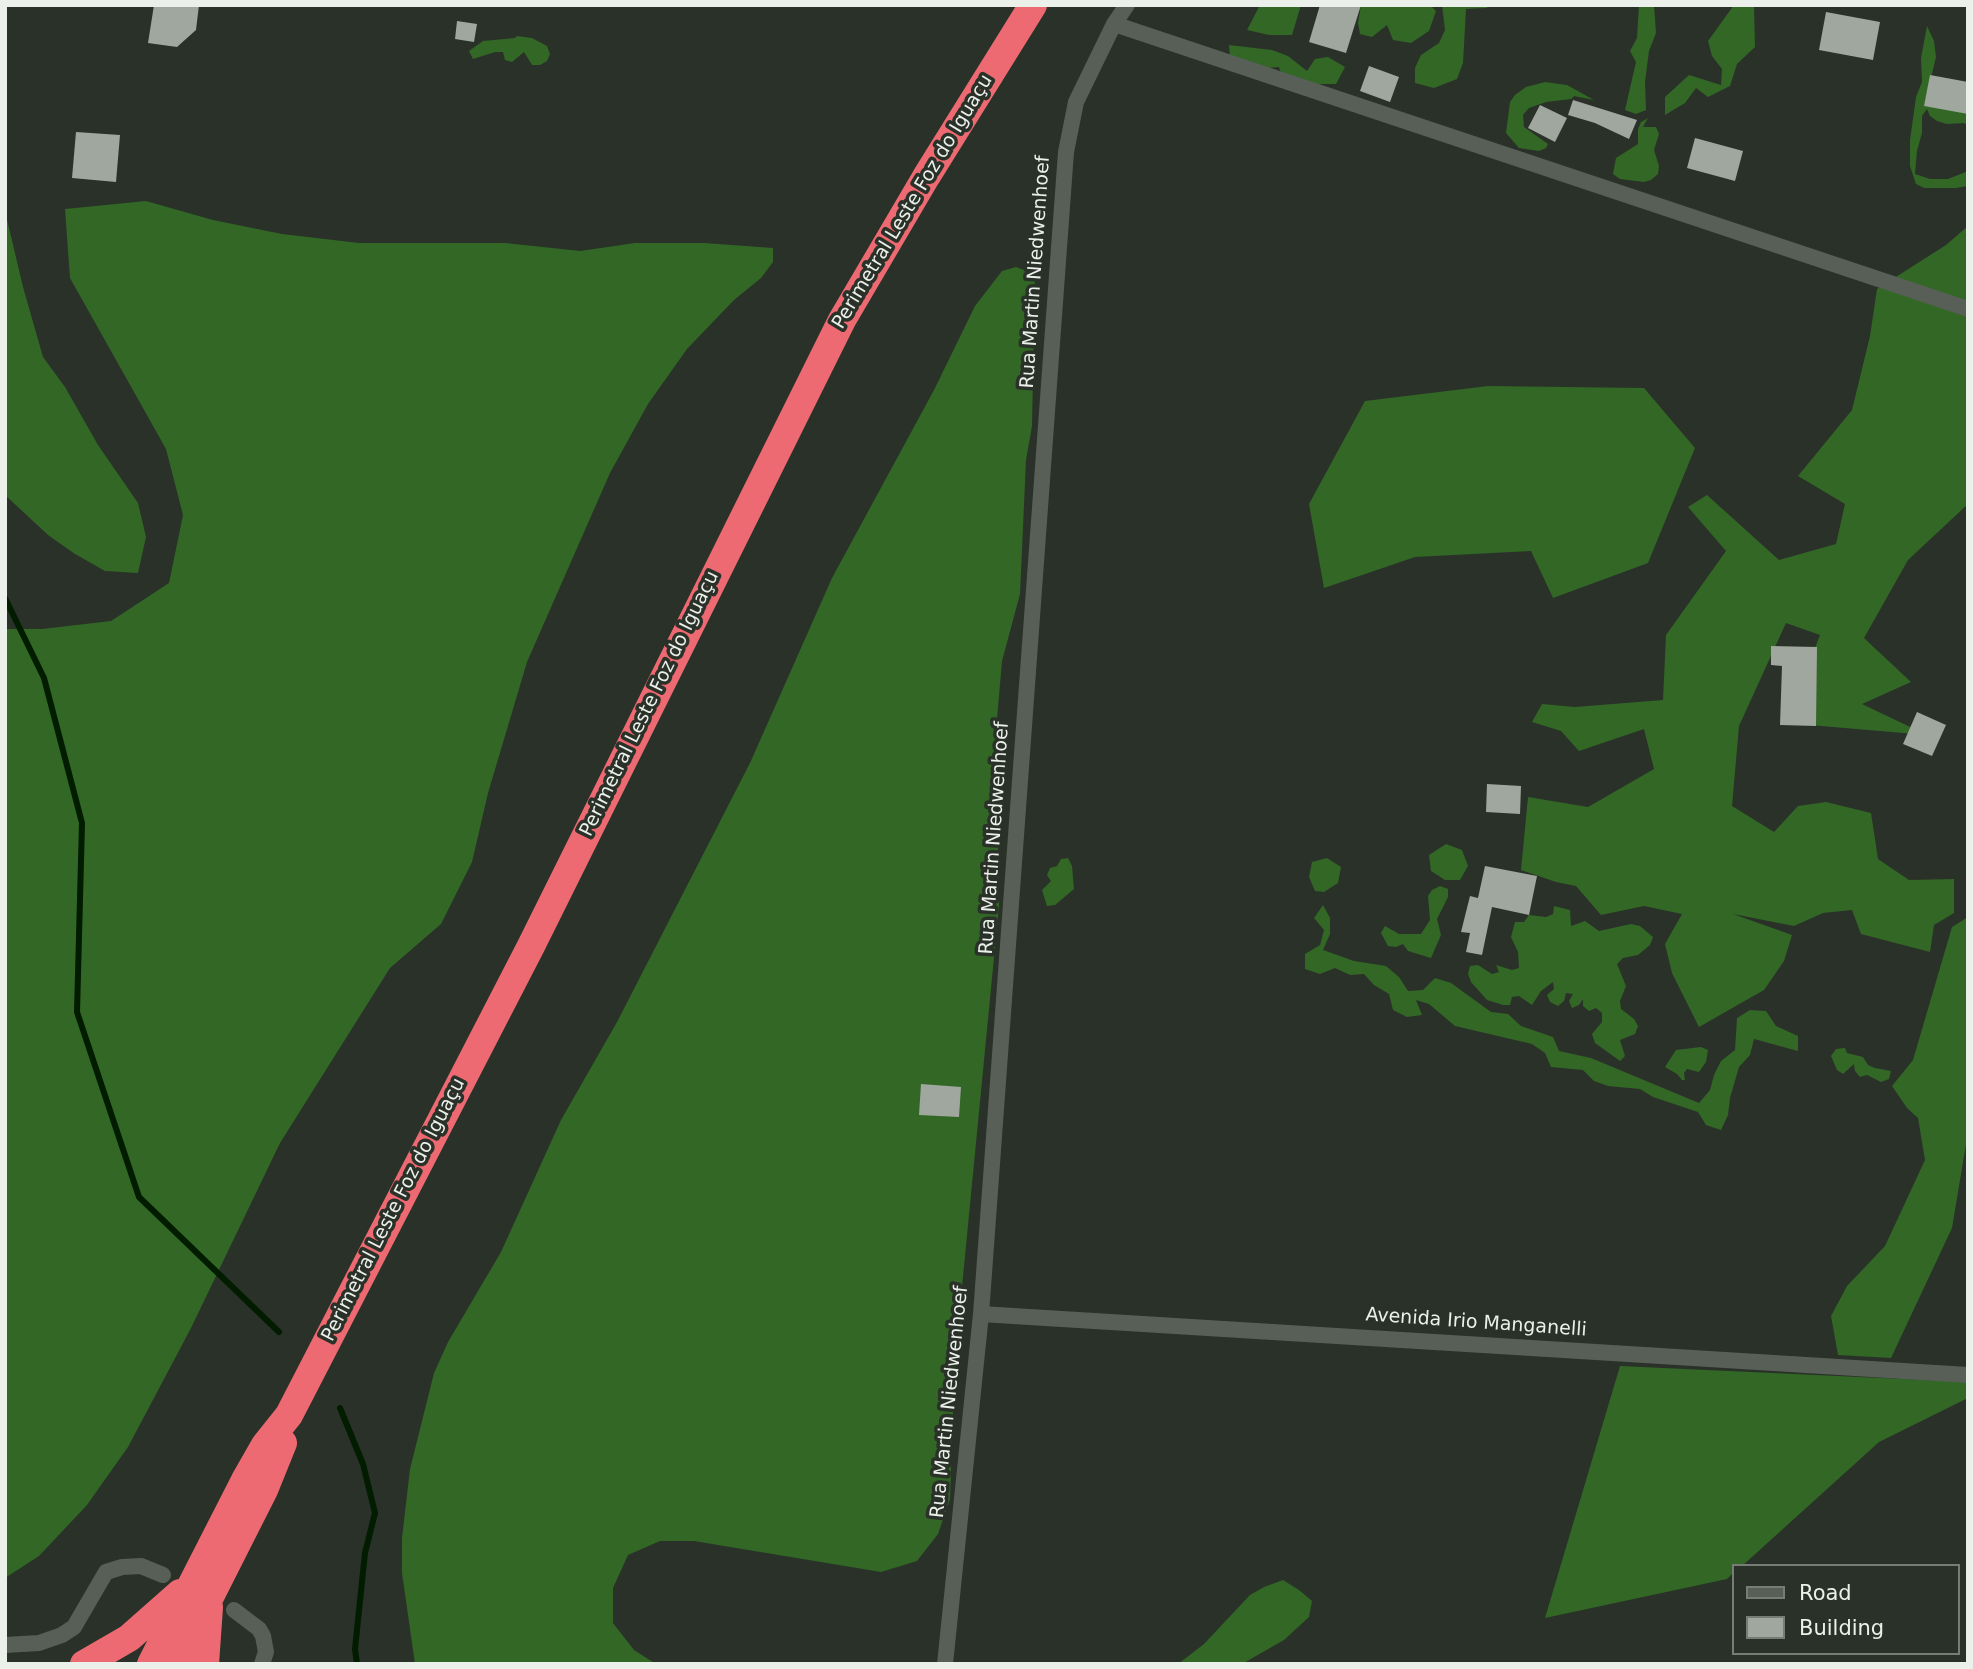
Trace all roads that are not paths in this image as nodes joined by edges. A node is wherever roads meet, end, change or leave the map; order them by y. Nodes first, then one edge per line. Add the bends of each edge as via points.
1 (1033, 5) edge
2 (1127, 5) edge
3 (1114, 24) junction
4 (1968, 309) edge
5 (981, 1314) junction
6 (1968, 1375) edge
7 (163, 1575) dead end
8 (202, 1586) junction
9 (234, 1610) dead end
10 (5, 1645) edge
11 (84, 1664) edge
12 (151, 1664) edge
13 (176, 1664) edge
14 (205, 1664) edge
15 (262, 1664) edge
16 (945, 1664) edge

1 - 8 highway, Perimetral Leste Foz do Iguaçu via 842,320 531,946 289,1415 265,1445
2 - 3 street, Rua Martin Niedwenhoef
3 - 4 street
3 - 5 street, Rua Martin Niedwenhoef via 1076,102 1066,152
5 - 6 street, Avenida Irio Manganelli
5 - 16 street, Rua Martin Niedwenhoef
7 - 10 street via 141,1566 106,1572 74,1627 39,1643
8 - 11 highway
8 - 12 highway, Perimetral Leste Foz do Iguaçu
8 - 13 highway, Perimetral Leste Foz do Iguaçu
8 - 14 highway
9 - 15 street via 263,1636 266,1652

